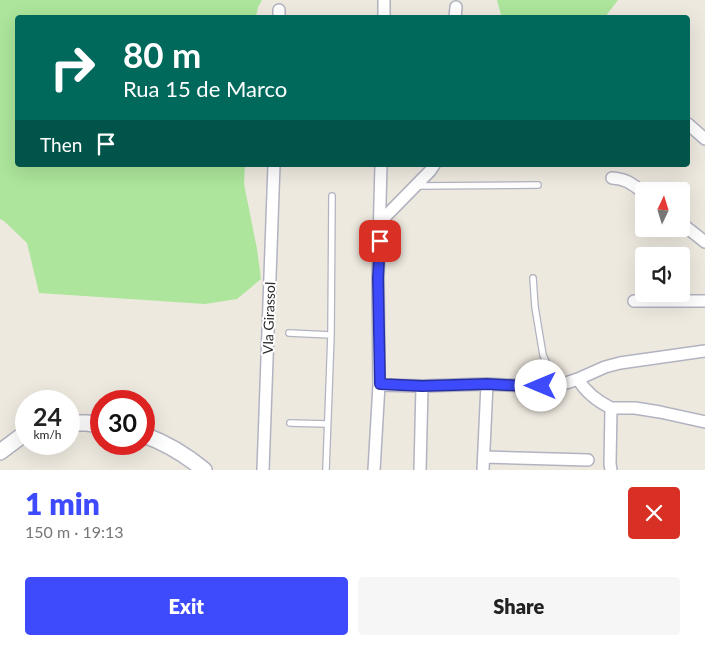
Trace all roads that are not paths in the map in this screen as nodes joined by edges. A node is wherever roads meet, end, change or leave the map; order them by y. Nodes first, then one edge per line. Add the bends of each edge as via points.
1 (384, 1) dead end
2 (384, 15) edge
3 (690, 126) edge
4 (705, 139) edge
5 (274, 167) edge
6 (381, 167) edge
7 (433, 167) edge
8 (612, 178) dead end
9 (538, 185) dead end
10 (414, 186) junction
11 (635, 186) edge
12 (332, 196) dead end
13 (380, 222) junction
14 (690, 230) edge
15 (705, 242) edge
16 (533, 278) dead end
17 (634, 301) dead end
18 (705, 301) edge
19 (289, 333) dead end
20 (331, 335) junction
21 (705, 351) edge
22 (578, 379) junction
23 (380, 384) junction
24 (487, 384) junction
25 (422, 386) junction
26 (557, 386) junction
27 (611, 408) junction
28 (705, 422) edge
29 (290, 423) dead end
30 (327, 424) junction
31 (155, 439) edge
32 (15, 441) edge
33 (1, 449) edge
34 (484, 457) junction
35 (588, 460) dead end
36 (204, 470) edge
37 (263, 470) edge
38 (326, 470) edge
39 (374, 470) edge
40 (420, 470) edge
41 (483, 470) edge
42 (611, 470) edge

1 - 2 street
3 - 4 street
5 - 37 street, VIa Girassol
6 - 13 street
7 - 10 street
8 - 11 street via 623,179
9 - 10 lane
10 - 13 street
12 - 20 lane
13 - 23 street
14 - 15 street
16 - 26 lane via 544,355
17 - 18 street
19 - 20 lane
20 - 30 lane
21 - 22 street via 620,363
22 - 26 street
22 - 27 street via 590,396
23 - 25 street
23 - 39 street
24 - 25 street
24 - 26 street
24 - 34 street
25 - 40 street
27 - 28 street via 635,408
27 - 42 street
29 - 30 lane
30 - 38 lane
31 - 36 main road
32 - 33 main road
34 - 35 street
34 - 41 street

